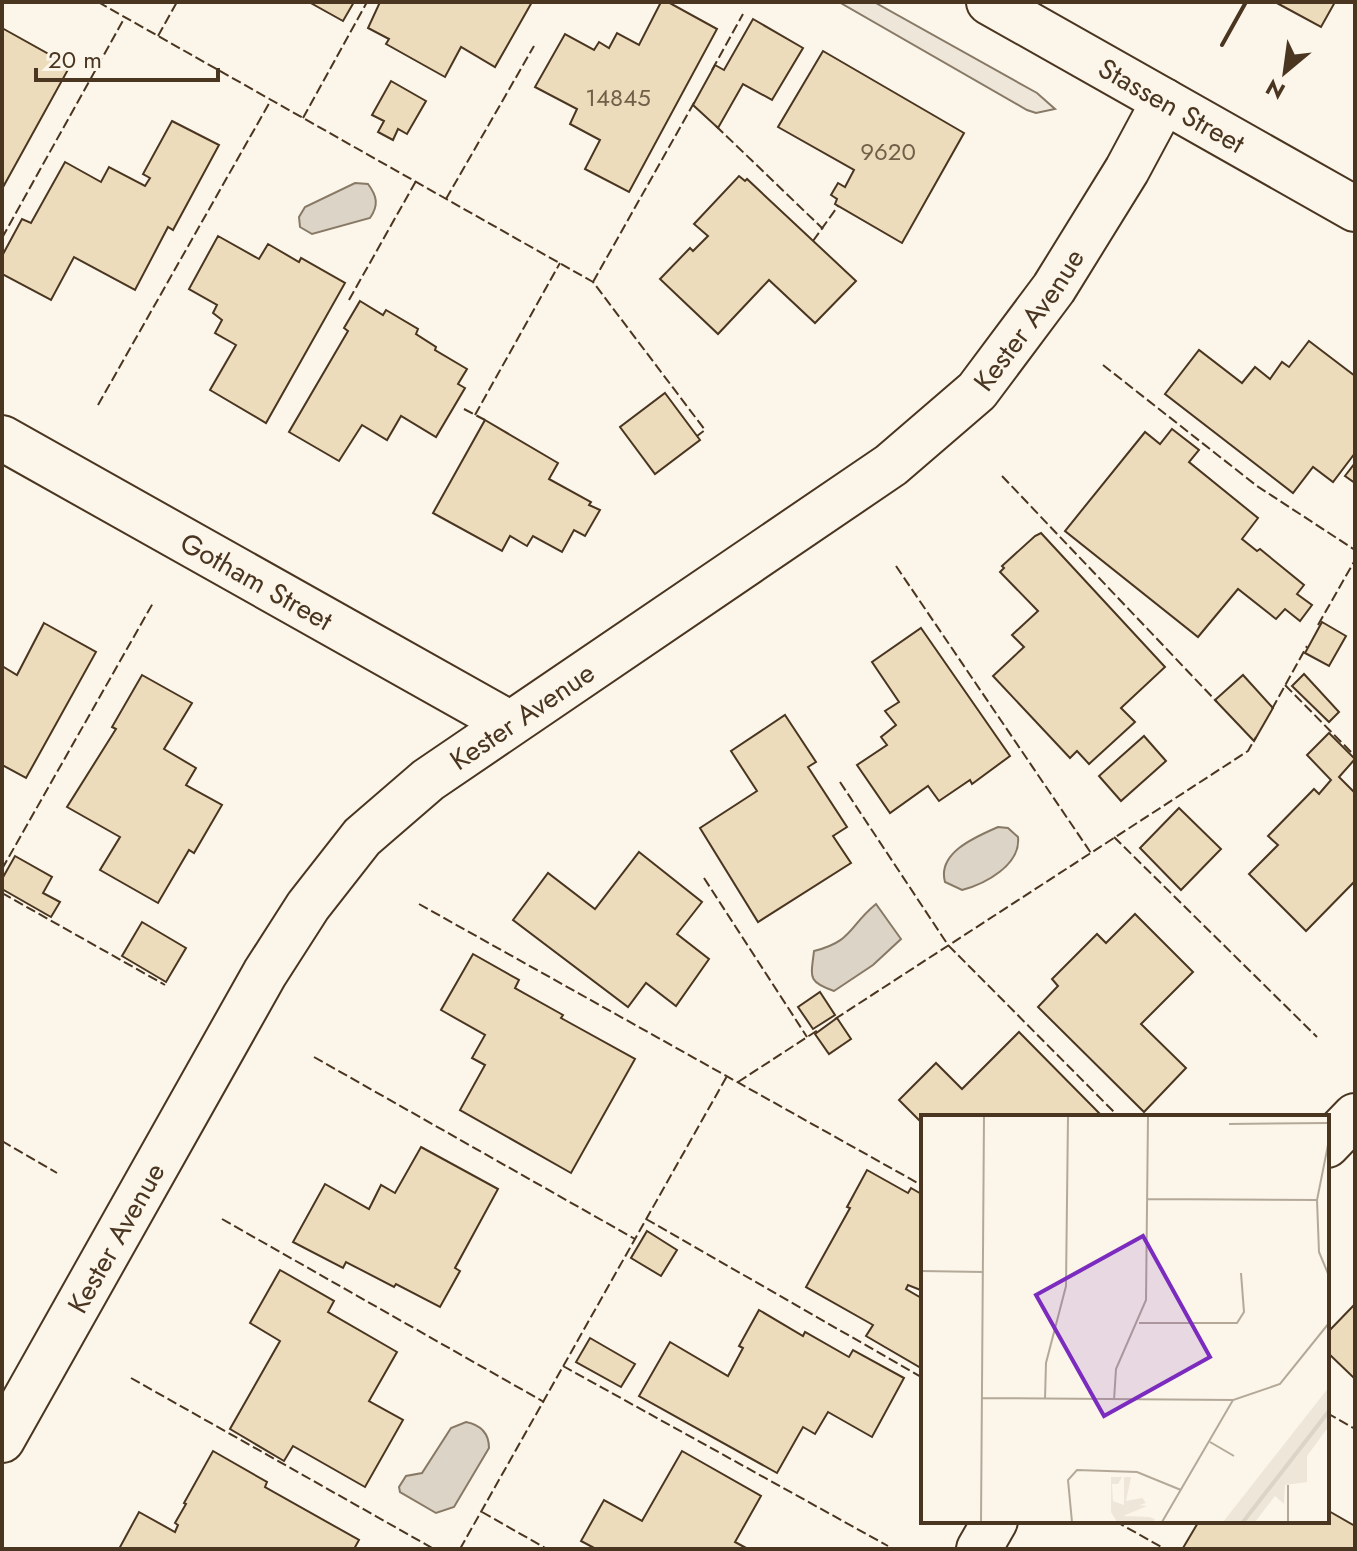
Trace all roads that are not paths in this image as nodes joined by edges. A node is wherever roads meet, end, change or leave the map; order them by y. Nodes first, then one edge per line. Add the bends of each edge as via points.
1 (989, 2) edge
2 (1164, 101) junction
3 (1355, 209) edge
4 (2, 438) edge
5 (509, 723) junction
6 (1355, 1116) edge
7 (1329, 1143) edge
8 (2, 1440) edge
9 (994, 1523) edge
10 (979, 1549) edge

1 - 2 street, Stassen Street
2 - 3 street, Stassen Street
2 - 5 street, Kester Avenue via 1054,288 977,391 891,465
4 - 5 street, Gotham Street
5 - 8 street, Kester Avenue via 428,780 362,837 308,906
6 - 7 street
9 - 10 street

